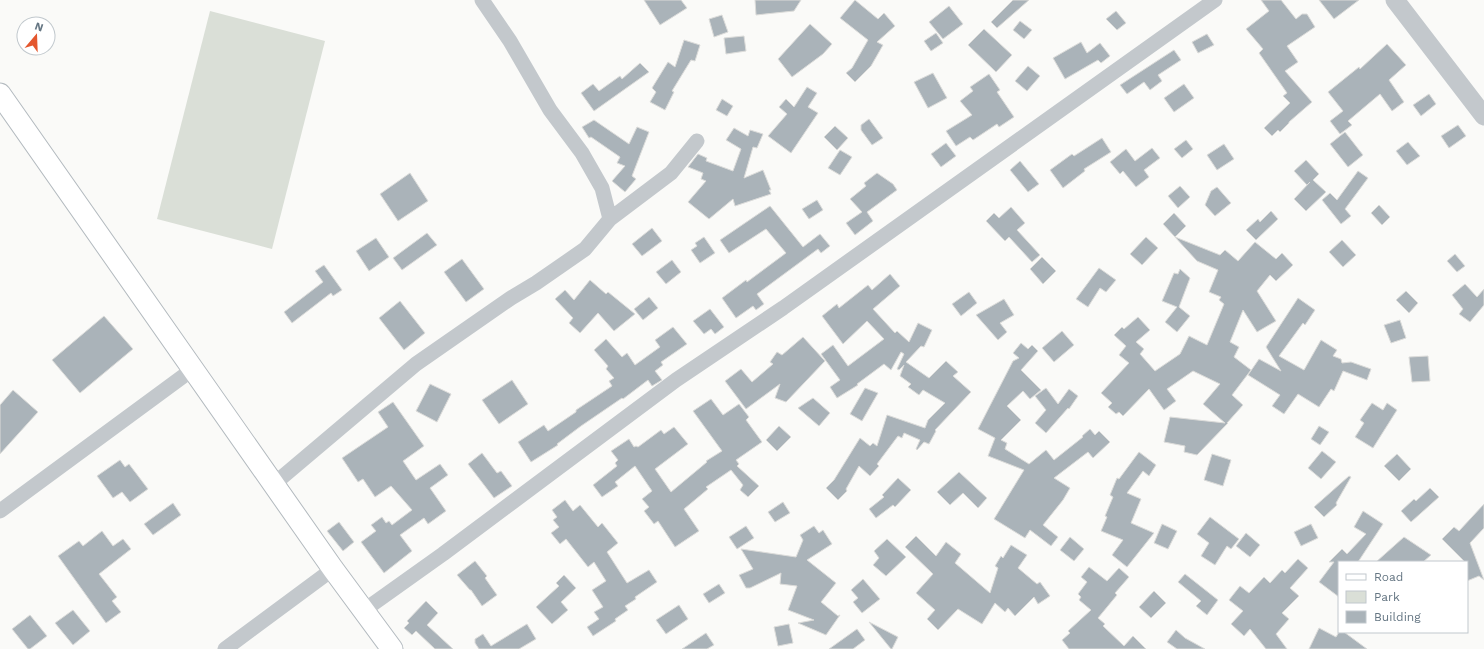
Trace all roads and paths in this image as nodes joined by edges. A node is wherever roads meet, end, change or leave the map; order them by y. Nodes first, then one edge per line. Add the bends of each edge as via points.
1 (482, 0) edge
2 (1215, 0) edge
3 (1395, 0) edge
4 (0, 94) edge
5 (1484, 116) edge
6 (696, 141) dead end
7 (610, 219) junction
8 (193, 369) junction
9 (274, 484) junction
10 (0, 511) edge
11 (333, 569) junction
12 (363, 611) junction
13 (225, 649) edge
14 (392, 649) edge

1 - 7 street via 510,41 550,110 582,153 599,182
2 - 12 street via 783,308 676,380
3 - 5 street
4 - 8 main road
6 - 7 street via 671,173
7 - 9 street via 585,249 416,364
8 - 9 main road
8 - 10 street
9 - 11 main road
11 - 12 main road
11 - 13 street
12 - 14 main road

